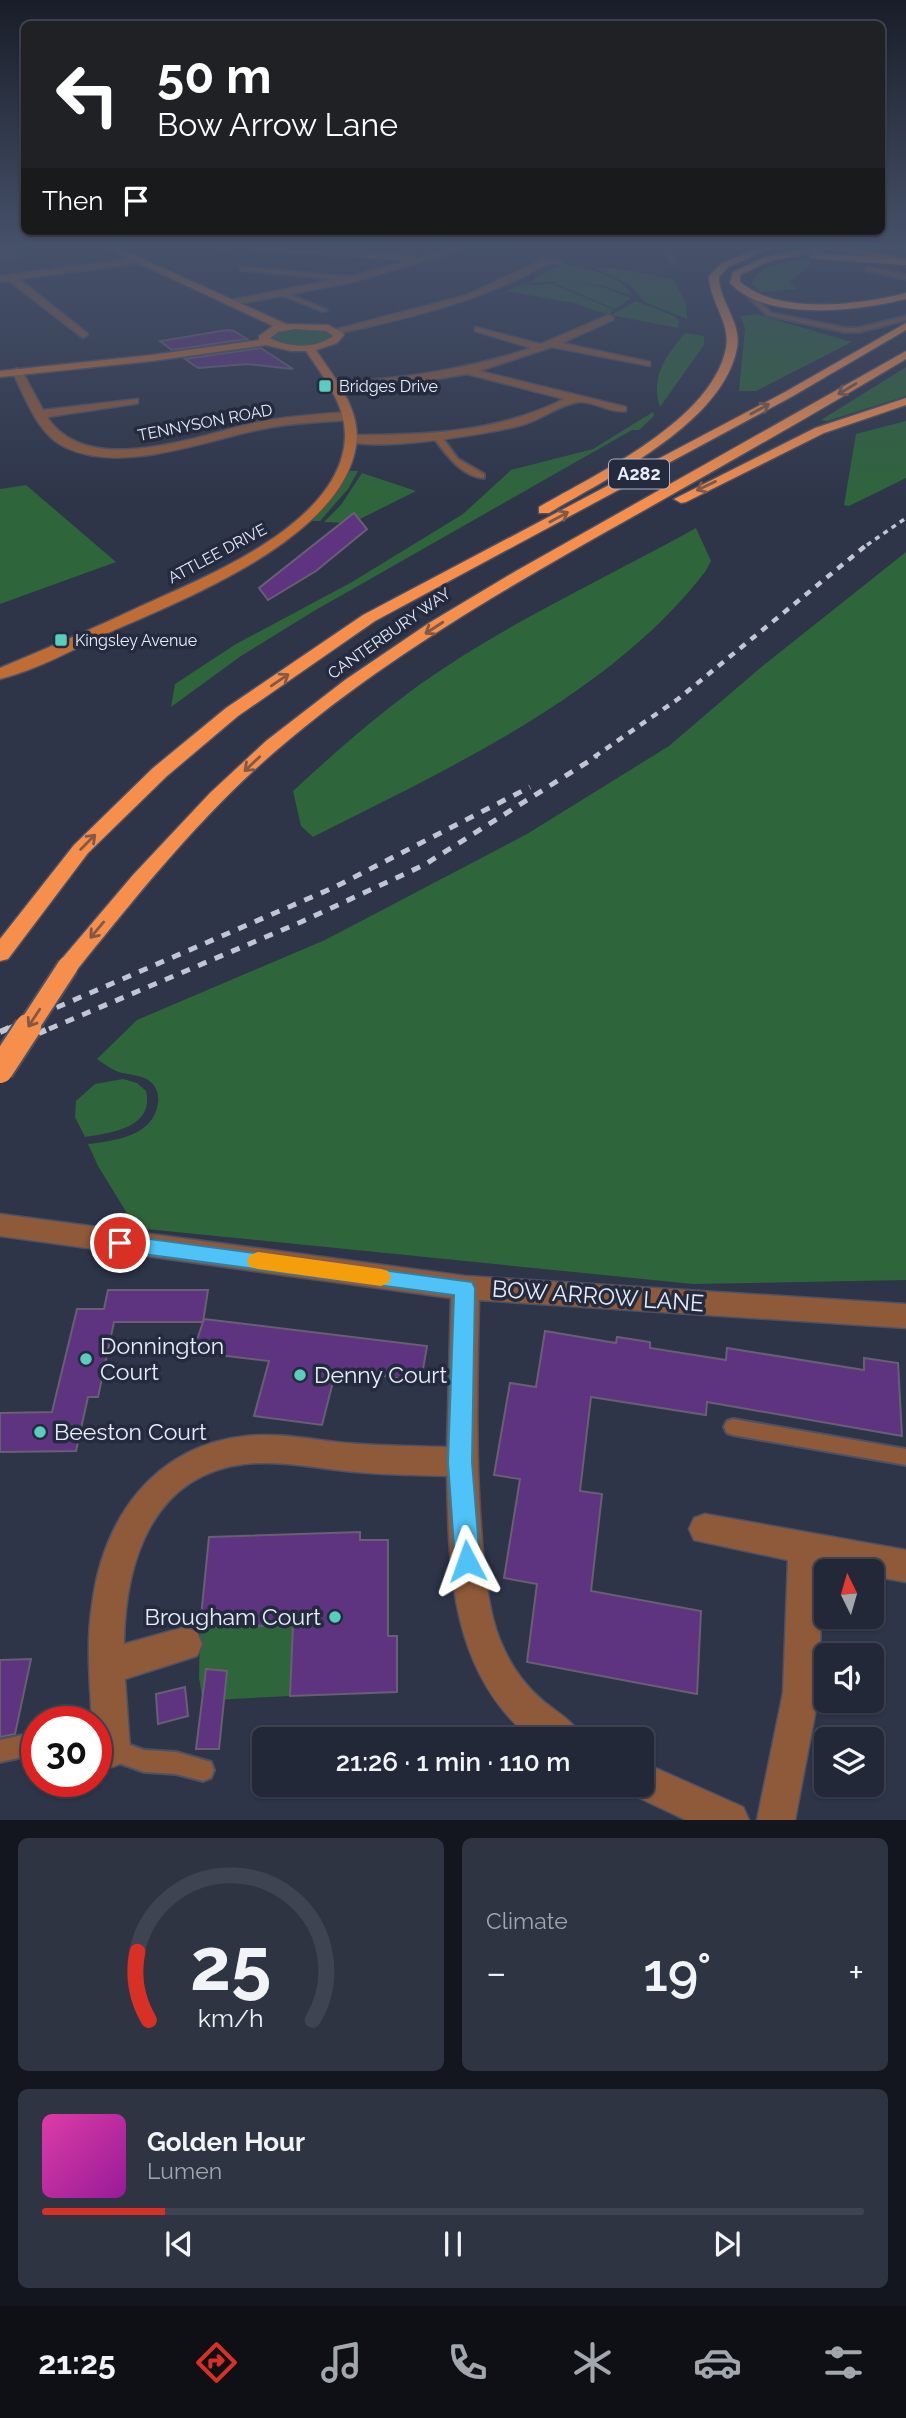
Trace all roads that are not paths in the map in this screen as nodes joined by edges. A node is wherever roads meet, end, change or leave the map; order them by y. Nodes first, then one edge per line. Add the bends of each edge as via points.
1 (79, 332) edge
2 (272, 332) edge
3 (336, 332) edge
4 (488, 332) edge
5 (576, 332) edge
6 (731, 332) edge
7 (896, 332) edge
8 (83, 335) dead end
9 (265, 342) junction
10 (546, 345) junction
11 (309, 348) junction
12 (906, 354) edge
13 (646, 364) dead end
14 (467, 370) junction
15 (17, 371) junction
16 (0, 374) edge
17 (334, 386) junction
18 (573, 398) junction
19 (134, 401) dead end
20 (906, 401) edge
21 (622, 409) dead end
22 (40, 414) junction
23 (348, 415) junction
24 (351, 439) junction
25 (438, 439) junction
26 (481, 476) dead end
27 (491, 590) junction
28 (369, 618) junction
29 (0, 674) edge
30 (0, 954) edge
31 (0, 1070) edge
32 (0, 1225) edge
33 (465, 1288) junction
34 (906, 1316) edge
35 (733, 1427) dead end
36 (906, 1457) edge
37 (460, 1462) junction
38 (705, 1529) dead end
39 (805, 1548) junction
40 (906, 1566) edge
41 (185, 1644) dead end
42 (109, 1666) junction
43 (107, 1706) edge
44 (547, 1727) edge
45 (112, 1738) edge
46 (21, 1746) edge
47 (0, 1751) edge
48 (203, 1770) dead end
49 (654, 1785) edge
50 (730, 1819) edge
51 (776, 1819) edge

1 - 8 street
2 - 9 street via 264,335
3 - 11 street via 339,335 332,343
4 - 10 street
5 - 10 street
6 - 28 highway, A282 via 730,359 695,412
28 -> 7 highway, CANTERBURY WAY / A282 via 789,394
9 - 11 street
9 - 15 street
10 - 13 street
10 - 14 street
11 - 17 street, ATTLEE DRIVE
12 -> 27 highway, CANTERBURY WAY / A282
14 - 17 street via 416,380
14 - 18 street
15 - 16 street
15 - 22 street, TENNYSON ROAD
17 - 23 street, ATTLEE DRIVE
18 - 21 street
18 - 25 street via 516,425
19 - 22 street, TENNYSON ROAD
20 -> 27 highway, A282 via 810,436
22 - 23 street, TENNYSON ROAD via 53,433 74,447 108,455 157,450 265,425
23 - 24 street, ATTLEE DRIVE
24 - 25 street
24 - 29 street, ATTLEE DRIVE via 343,468 326,498 273,544 178,594
25 - 26 lane via 455,461
27 -> 31 highway, CANTERBURY WAY / A282, bridge via 384,660 274,744 165,848 68,966
30 -> 28 highway, CANTERBURY WAY / A282 via 81,849 160,772 233,712
32 - 33 street, BOW ARROW LANE
33 - 34 street, BOW ARROW LANE
33 - 37 street
35 - 36 lane
37 - 42 street via 260,1448 226,1453 188,1467 150,1498 126,1534 110,1584
37 - 44 street via 467,1561 485,1648 510,1693
38 - 39 street
39 - 40 street
39 - 51 street via 801,1693
41 - 42 street
42 - 43 street
45 - 48 lane via 144,1761
46 - 47 lane
49 - 50 street

